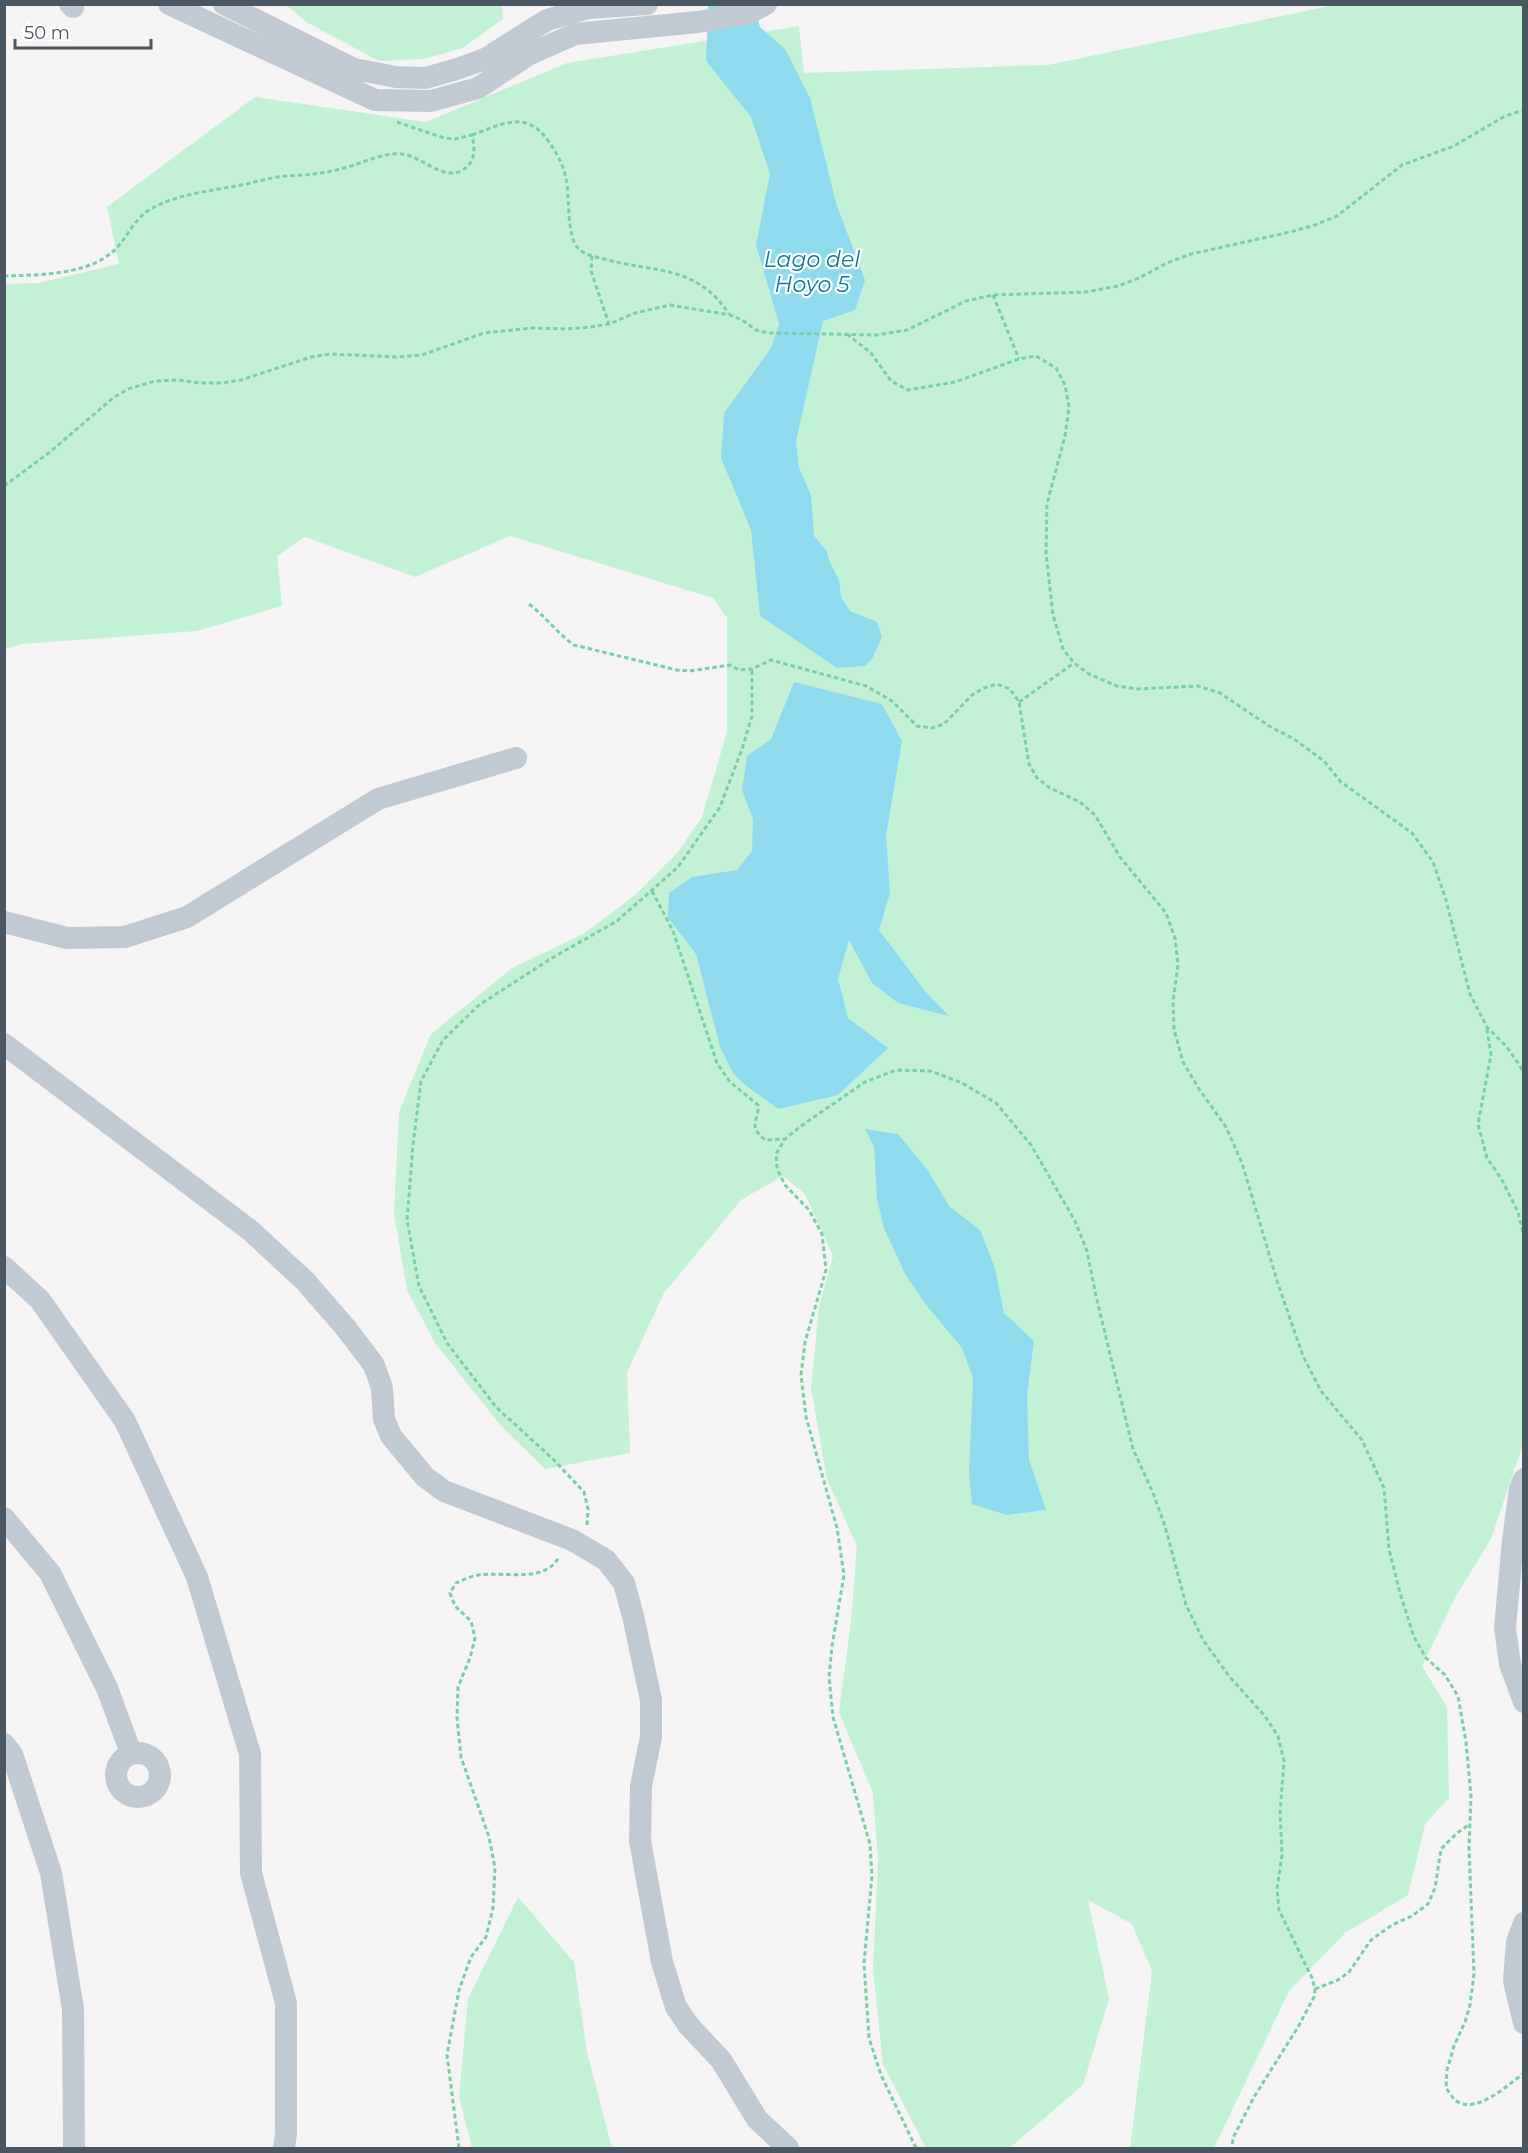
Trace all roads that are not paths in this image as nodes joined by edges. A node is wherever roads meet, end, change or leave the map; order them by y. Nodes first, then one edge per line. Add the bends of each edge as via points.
1 (169, 4) edge
2 (224, 4) edge
3 (647, 4) edge
4 (766, 4) edge
5 (516, 758) dead end
6 (4, 922) edge
7 (4, 1044) edge
8 (4, 1267) edge
9 (1524, 1479) edge
10 (4, 1518) edge
11 (1524, 1702) edge
12 (4, 1744) edge
13 (131, 1753) dead end
14 (1524, 1923) edge
15 (1524, 2023) edge
16 (74, 2148) edge
17 (284, 2148) edge
18 (788, 2148) edge

1 - 4 street via 375,100 430,101 478,88 528,56 575,34 698,22 749,13
2 - 3 street via 354,69 425,78 485,58 546,20 588,8
5 - 6 street via 378,799 187,917 125,938 67,938
7 - 18 street via 251,1231 305,1281 374,1365 391,1436 425,1477 444,1491 572,1540 606,1560 624,1583 651,1700 651,1737 641,1786 640,1841 662,1962 676,2007 721,2060 757,2118
8 - 17 street via 40,1300 125,1420 197,1577 250,1754 251,1873 286,2003
9 - 11 street via 1513,1540 1505,1628 1510,1664
10 - 13 street via 50,1573 107,1688
12 - 16 street via 12,1754 53,1884 73,2009
14 - 15 street via 1517,1942 1514,1981

